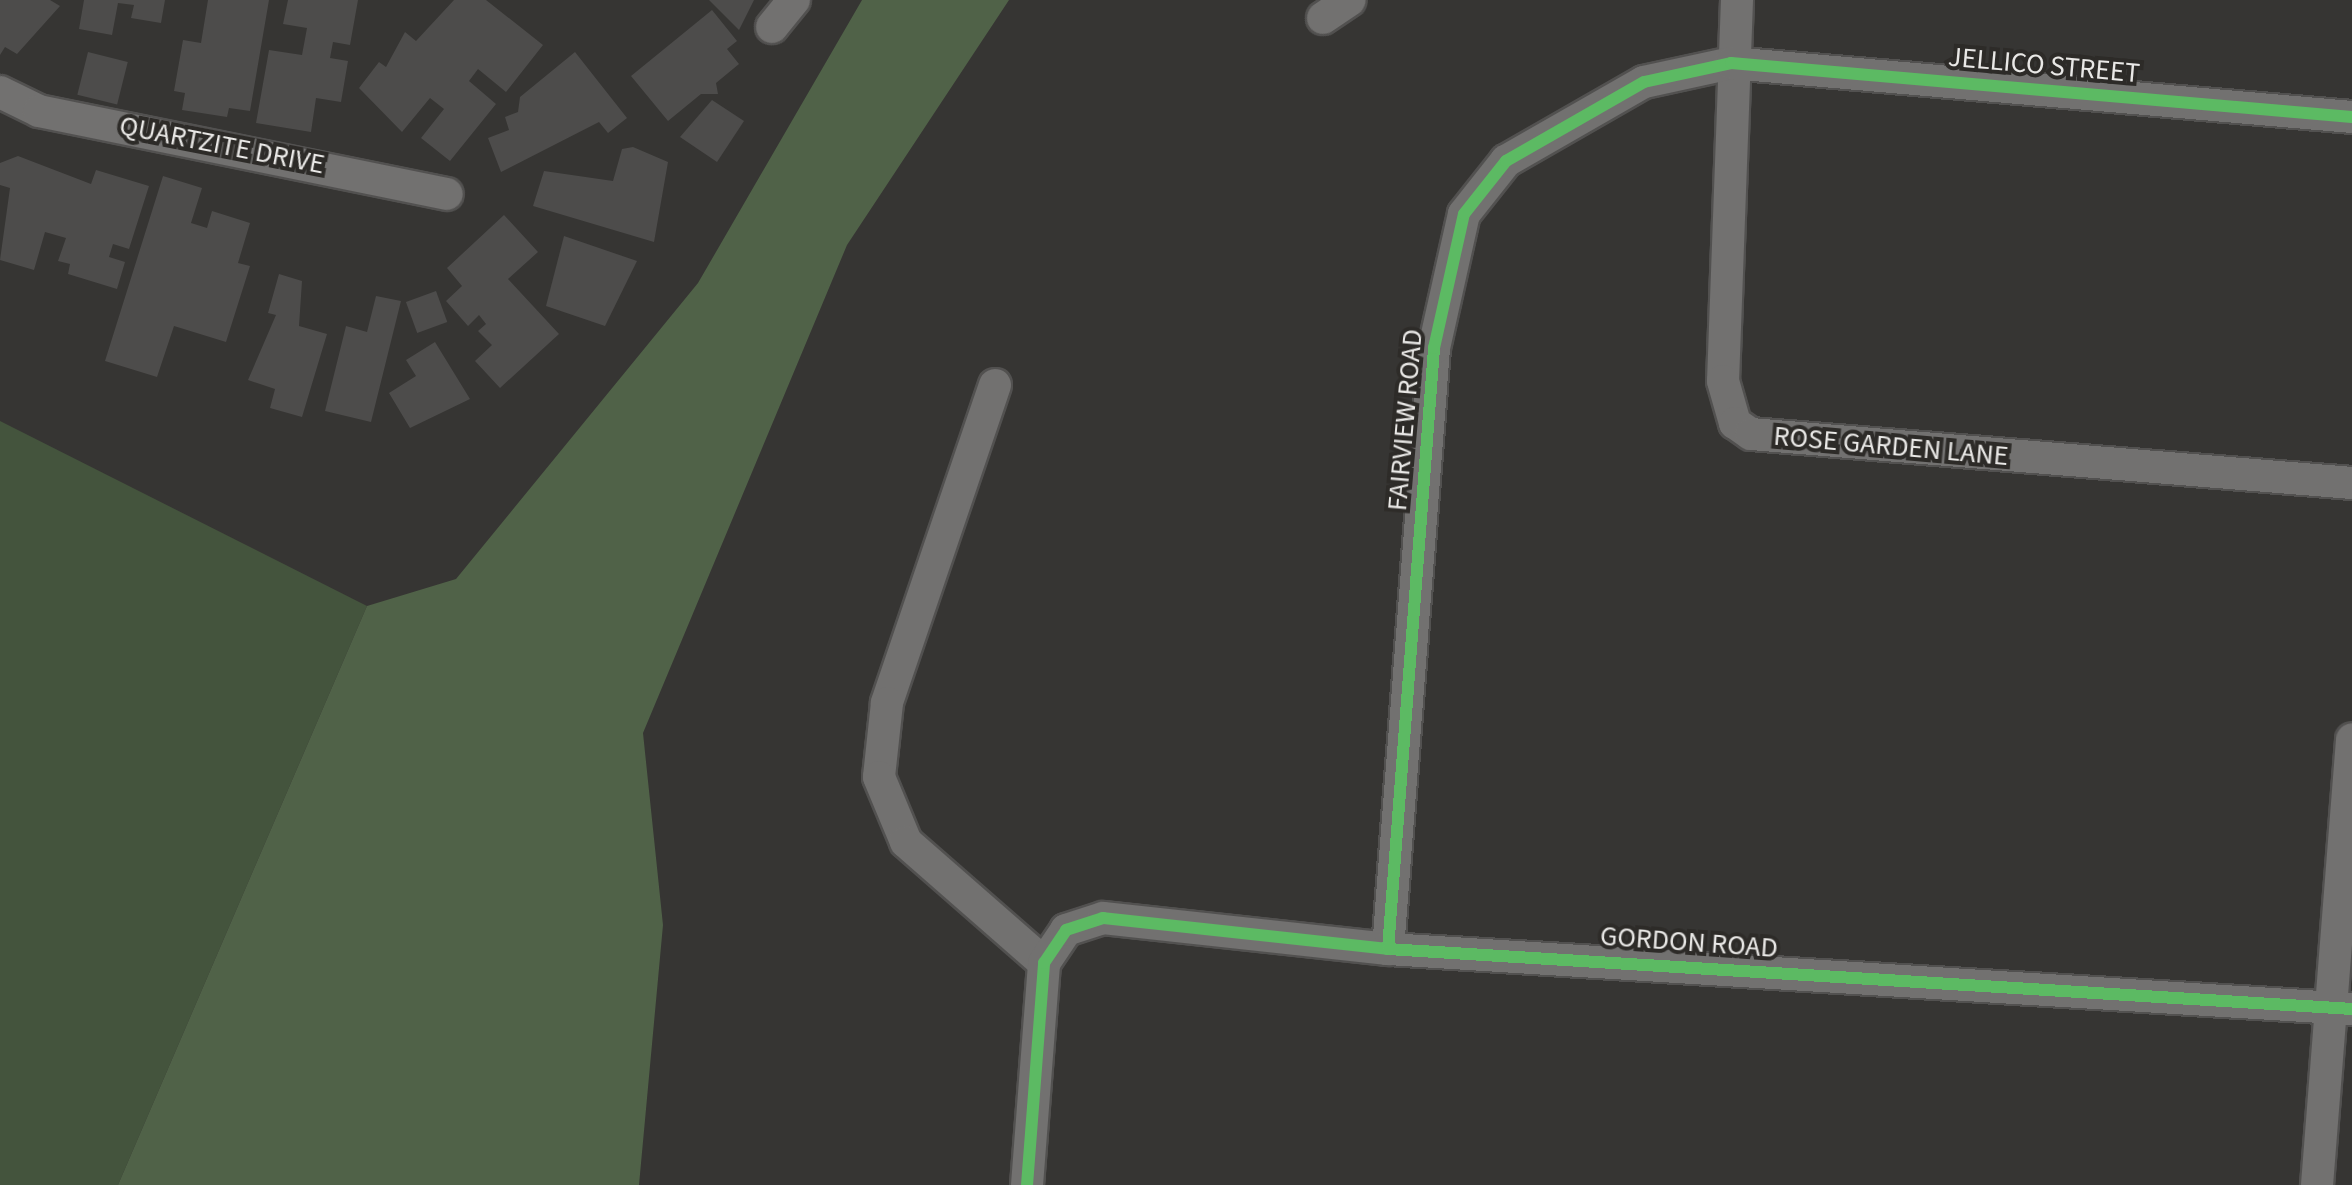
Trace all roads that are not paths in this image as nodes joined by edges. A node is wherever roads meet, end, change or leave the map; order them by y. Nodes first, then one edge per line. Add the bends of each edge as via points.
1 (794, 0) edge
2 (1736, 0) edge
3 (772, 26) dead end
4 (1731, 63) junction
5 (0, 92) edge
6 (2352, 117) edge
7 (447, 194) dead end
8 (995, 385) dead end
9 (2352, 483) edge
10 (2352, 739) edge
11 (1388, 949) junction
12 (1044, 963) junction
13 (2341, 1008) edge
14 (1027, 1185) edge
15 (2318, 1185) edge

1 - 3 street
2 - 4 street, ROSE GARDEN LANE
4 - 6 street, JELLICO STREET
4 - 9 street, ROSE GARDEN LANE via 1724,380 1735,422 1751,434
4 - 11 street, FAIRVIEW ROAD via 1644,82 1589,108 1506,161 1464,214 1434,348
5 - 7 street, QUARTZITE DRIVE via 38,111
8 - 12 street via 887,702 879,778 906,842
10 - 13 street
11 - 12 street, GORDON ROAD via 1103,918 1066,930
11 - 13 street, GORDON ROAD
12 - 14 street
13 - 15 street

